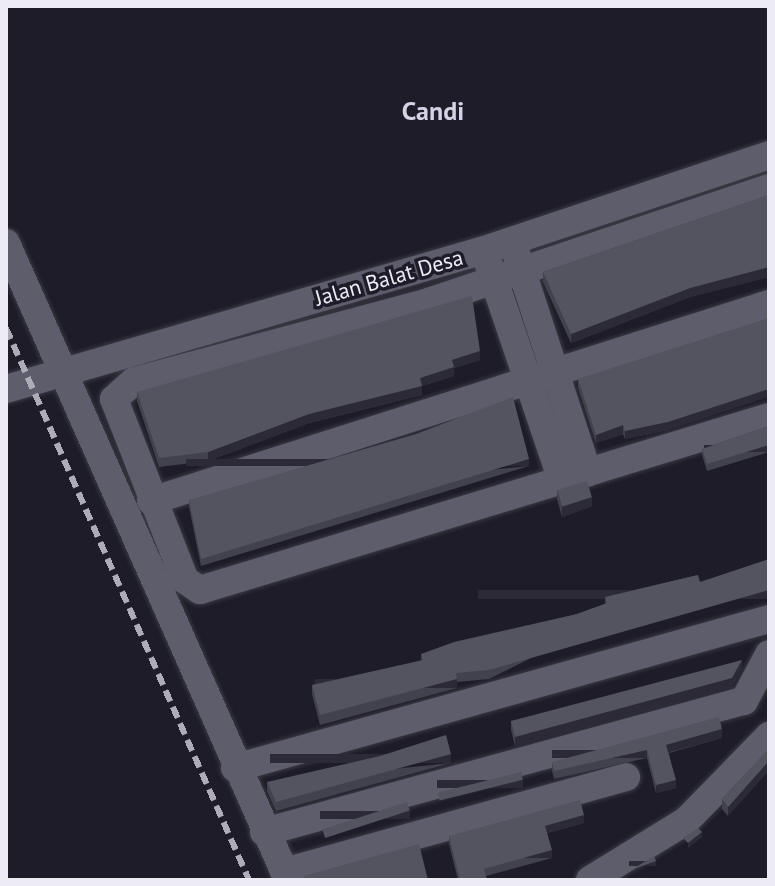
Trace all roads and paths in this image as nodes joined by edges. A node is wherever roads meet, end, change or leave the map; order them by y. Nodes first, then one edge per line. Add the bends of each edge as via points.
1 (769, 155) edge
2 (769, 188) edge
3 (512, 242) junction
4 (6, 243) edge
5 (484, 250) junction
6 (521, 271) junction
7 (493, 280) junction
8 (769, 304) edge
9 (62, 372) junction
10 (557, 375) junction
11 (527, 387) junction
12 (6, 389) edge
13 (769, 417) edge
14 (575, 477) junction
15 (151, 501) junction
16 (769, 619) edge
17 (769, 654) edge
18 (769, 736) edge
19 (235, 768) junction
20 (626, 777) dead end
21 (264, 832) junction
22 (286, 876) edge
23 (590, 880) edge

1 - 3 street, Jalan Balat Desa
2 - 6 street
3 - 5 street, Jalan Balat Desa
3 - 6 street
4 - 9 street
5 - 7 street
5 - 9 street, Jalan Balat Desa
6 - 7 street
6 - 10 street
7 - 11 street
7 - 15 street via 125,386 114,399
8 - 10 street
9 - 12 street, Jalan Balat Desa
9 - 19 street
10 - 11 street
10 - 14 street
11 - 14 street
11 - 15 street
13 - 14 street
14 - 15 street via 200,590 188,585
16 - 19 street
17 - 21 street via 744,701
18 - 23 street via 686,821
19 - 21 street
20 - 22 street
21 - 22 street

